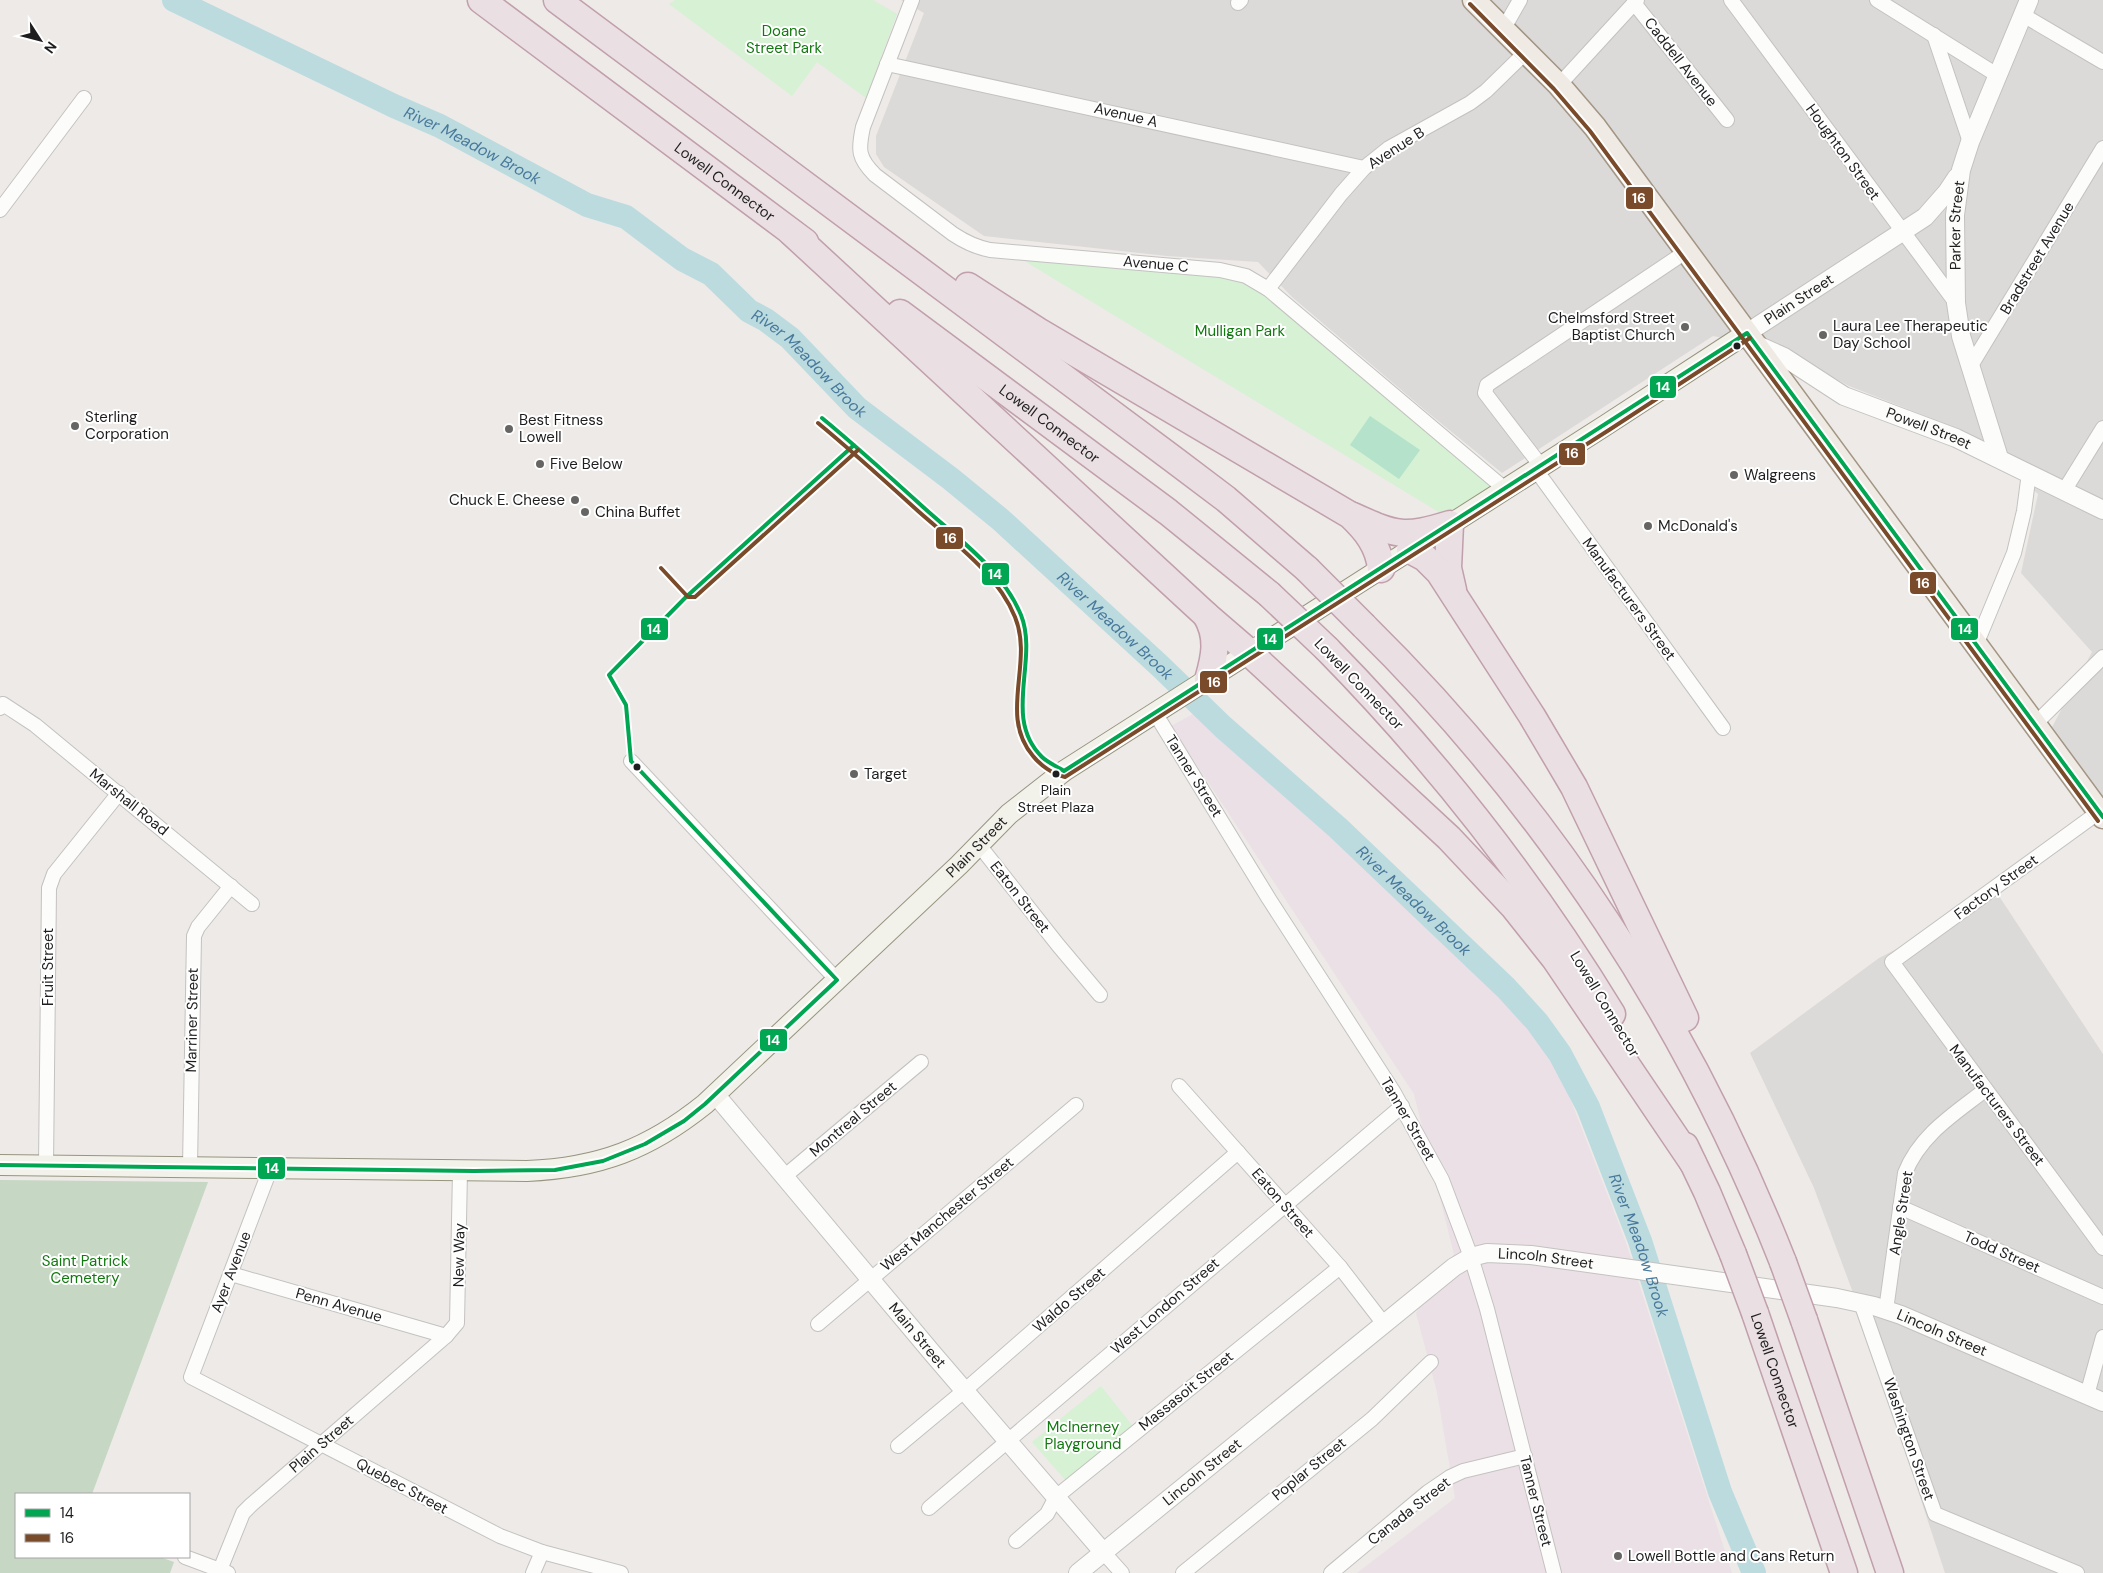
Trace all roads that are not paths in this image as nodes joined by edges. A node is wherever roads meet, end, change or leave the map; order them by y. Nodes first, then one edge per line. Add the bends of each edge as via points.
1 (481, 0) edge
2 (557, 0) edge
3 (1474, 0) edge
4 (1520, 0) edge
5 (1731, 0) edge
6 (1877, 0) edge
7 (908, 2) edge
8 (1636, 2) edge
9 (2026, 7) edge
10 (1504, 28) junction
11 (1934, 35) junction
12 (1526, 52) junction
13 (2103, 62) edge
14 (887, 64) junction
15 (1997, 75) junction
16 (1559, 85) junction
17 (84, 98) dead end
18 (1727, 120) dead end
19 (1970, 142) junction
20 (2103, 148) edge
21 (1364, 168) junction
22 (1961, 170) junction
23 (818, 195) junction
24 (0, 210) edge
25 (791, 232) junction
26 (1902, 233) junction
27 (1687, 251) junction
28 (1268, 289) junction
29 (1956, 303) junction
30 (1751, 338) junction
31 (1970, 368) junction
32 (2103, 428) edge
33 (2000, 458) junction
34 (1538, 468) junction
35 (2029, 473) junction
36 (1505, 489) junction
37 (2064, 491) junction
38 (2103, 510) edge
39 (1350, 515) junction
40 (1450, 524) junction
41 (1410, 550) junction
42 (1381, 569) junction
43 (1456, 597) junction
44 (1206, 615) junction
45 (1976, 645) junction
46 (1250, 653) junction
47 (2103, 657) edge
48 (1208, 680) junction
49 (2, 706) edge
50 (1163, 708) junction
51 (2035, 724) junction
52 (1723, 728) dead end
53 (631, 761) dead end
54 (119, 793) junction
55 (2101, 814) edge
56 (979, 845) junction
57 (231, 886) junction
58 (252, 904) dead end
59 (1892, 962) joint
60 (837, 980) junction
61 (1100, 995) dead end
62 (921, 1062) dead end
63 (1180, 1086) dead end
64 (1985, 1090) junction
65 (715, 1094) junction
66 (1076, 1105) dead end
67 (1402, 1106) junction
68 (1238, 1152) junction
69 (1693, 1163) junction
70 (0, 1165) edge
71 (46, 1165) junction
72 (190, 1167) junction
73 (271, 1167) junction
74 (460, 1171) junction
75 (785, 1176) junction
76 (1755, 1195) junction
77 (1284, 1204) junction
78 (1900, 1206) junction
79 (2103, 1248) edge
80 (1471, 1257) junction
81 (1340, 1267) junction
82 (231, 1274) junction
83 (871, 1279) junction
84 (2103, 1297) edge
85 (1861, 1303) junction
86 (1886, 1310) junction
87 (818, 1324) dead end
88 (1384, 1324) junction
89 (446, 1336) junction
90 (2103, 1337) edge
91 (1432, 1362) dead end
92 (191, 1377) joint
93 (964, 1391) junction
94 (2087, 1395) junction
95 (2103, 1402) edge
96 (1007, 1441) junction
97 (321, 1442) junction
98 (898, 1446) dead end
99 (1525, 1456) junction
100 (1056, 1497) junction
101 (929, 1508) dead end
102 (1016, 1542) dead end
103 (542, 1552) junction
104 (1104, 1553) junction
105 (188, 1558) edge
106 (224, 1571) edge
107 (533, 1573) edge
108 (621, 1573) edge
109 (1078, 1573) edge
110 (1122, 1573) edge
111 (1183, 1573) edge
112 (1331, 1573) edge
113 (1554, 1573) edge
114 (1844, 1573) edge
115 (1890, 1573) edge
116 (2077, 1573) edge

1 - 25 highway, Lowell Connector
2 - 23 highway
3 - 10 main road
4 - 10 street
5 - 26 street, Houghton Street
6 - 11 street
7 - 14 street, Avenue C
8 - 16 street
8 - 18 street, Caddell Avenue
9 - 13 street
9 - 15 street, Parker Street
10 - 12 main road
11 - 15 street
11 - 19 street
12 - 16 main road
12 - 21 street, Avenue B via 1470,103 1390,148
14 - 21 street, Avenue A
14 - 28 street, Avenue C via 863,128 860,156 875,175 966,243 990,250 1226,271 1246,276
15 - 19 street, Parker Street
16 - 27 main road via 1595,127
17 - 24 street
19 - 22 street, Parker Street
20 - 31 street, Bradstreet Avenue
21 - 28 street, Avenue B
22 - 26 street, Plain Street via 1936,206
22 - 29 street, Parker Street via 1955,215
23 - 39 highway via 875,227 1038,331
23 - 76 highway, bridge via 1226,499 1307,569 1419,681 1483,754 1547,835 1600,911 1658,1001 1725,1127
25 - 44 highway
25 - 69 highway, Lowell Connector, bridge via 1168,512 1270,594 1373,696 1426,755 1517,870 1592,979 1643,1066
26 - 29 street, Houghton Street
26 - 30 street, Plain Street
27 - 30 main road
27 - 34 street, Manufacturers Street via 1487,385 1485,393
28 - 36 street, Avenue C
29 - 31 street, Parker Street
30 - 33 street, Powell Street via 1844,396 1938,430
30 - 34 main road, Plain Street
30 - 45 main road
31 - 33 street, Parker Street
32 - 37 street
33 - 35 street, Powell Street
34 - 36 main road, Plain Street
34 - 52 street, Manufacturers Street
35 - 37 street, Powell Street
35 - 45 street via 2014,553
36 - 40 main road, Plain Street
37 - 38 street, Powell Street
39 - 40 highway via 1380,528 1409,534
39 - 42 highway via 1370,537
40 - 41 main road, Plain Street
40 - 43 highway via 1449,581
41 - 42 main road, Plain Street
41 - 43 highway via 1430,562
42 - 46 main road, Plain Street
43 - 76 highway via 1542,732 1589,815 1725,1103
44 - 46 highway
44 - 48 highway via 1215,636
45 - 51 main road
46 - 48 main road, Plain Street
46 - 69 highway via 1450,838 1513,906 1555,959
47 - 51 street
48 - 50 main road, Plain Street
49 - 54 street, Marshall Road via 35,725
50 - 56 main road, Plain Street via 1034,793
50 - 67 street, Tanner Street via 1269,899
51 - 55 main road
53 - 60 street
54 - 57 street, Marshall Road
54 - 71 street, Fruit Street via 54,874 49,888
55 - 59 street, Factory Street
56 - 60 main road, Plain Street
56 - 61 street, Eaton Street
57 - 58 street, Marshall Road
57 - 72 street, Marriner Street via 194,936
59 - 64 street, Manufacturers Street
60 - 65 main road, Plain Street
62 - 75 street, Montreal Street
63 - 68 street, Eaton Street
64 - 78 street, Angle Street via 1923,1141 1905,1173
64 - 79 street, Manufacturers Street
65 - 74 main road, Plain Street via 684,1121 645,1144 603,1161 555,1170
65 - 75 street, Main Street
66 - 83 street, West Manchester Street
67 - 77 street, West London Street
67 - 80 street, Tanner Street via 1442,1180
68 - 77 street, Eaton Street
68 - 93 street, Waldo Street
69 - 114 highway, Lowell Connector, bridge via 1755,1313
70 - 71 main road, Plain Street
71 - 72 main road, Plain Street
72 - 73 main road, Plain Street
73 - 74 main road, Plain Street
73 - 82 street, Ayer Avenue
74 - 89 street, New Way via 458,1318
75 - 83 street, Main Street
76 - 115 highway, bridge via 1804,1320
77 - 81 street, Eaton Street
77 - 96 street, West London Street
78 - 84 street, Todd Street
78 - 86 street, Angle Street
80 - 85 street, Lincoln Street via 1488,1253 1524,1254
80 - 88 street, Lincoln Street via 1436,1280
80 - 99 street, Tanner Street
81 - 88 street, Eaton Street
81 - 100 street, Massasoit Street
82 - 89 street, Penn Avenue
82 - 92 street, Ayer Avenue
83 - 87 street, West Manchester Street
83 - 93 street, Main Street
85 - 86 street, Lincoln Street
85 - 116 street, Washington Street via 1935,1514
86 - 94 street, Lincoln Street
88 - 104 street, Lincoln Street
89 - 97 street, Plain Street
90 - 94 street
91 - 111 street, Poplar Street via 1372,1419
92 - 97 street, Quebec Street
93 - 96 street, Main Street
93 - 98 street, Waldo Street
94 - 95 street, Lincoln Street
96 - 100 street, Main Street
96 - 101 street, West London Street
97 - 103 street, Quebec Street via 500,1536
97 - 106 street, Plain Street via 243,1513
99 - 112 street, Canada Street via 1463,1471 1450,1478 1428,1492
99 - 113 street, Tanner Street
100 - 102 street, Massasoit Street via 1047,1514
100 - 104 street, Main Street
103 - 107 street
103 - 108 street, Quebec Street
104 - 109 street, Lincoln Street
104 - 110 street, Main Street
105 - 106 street

